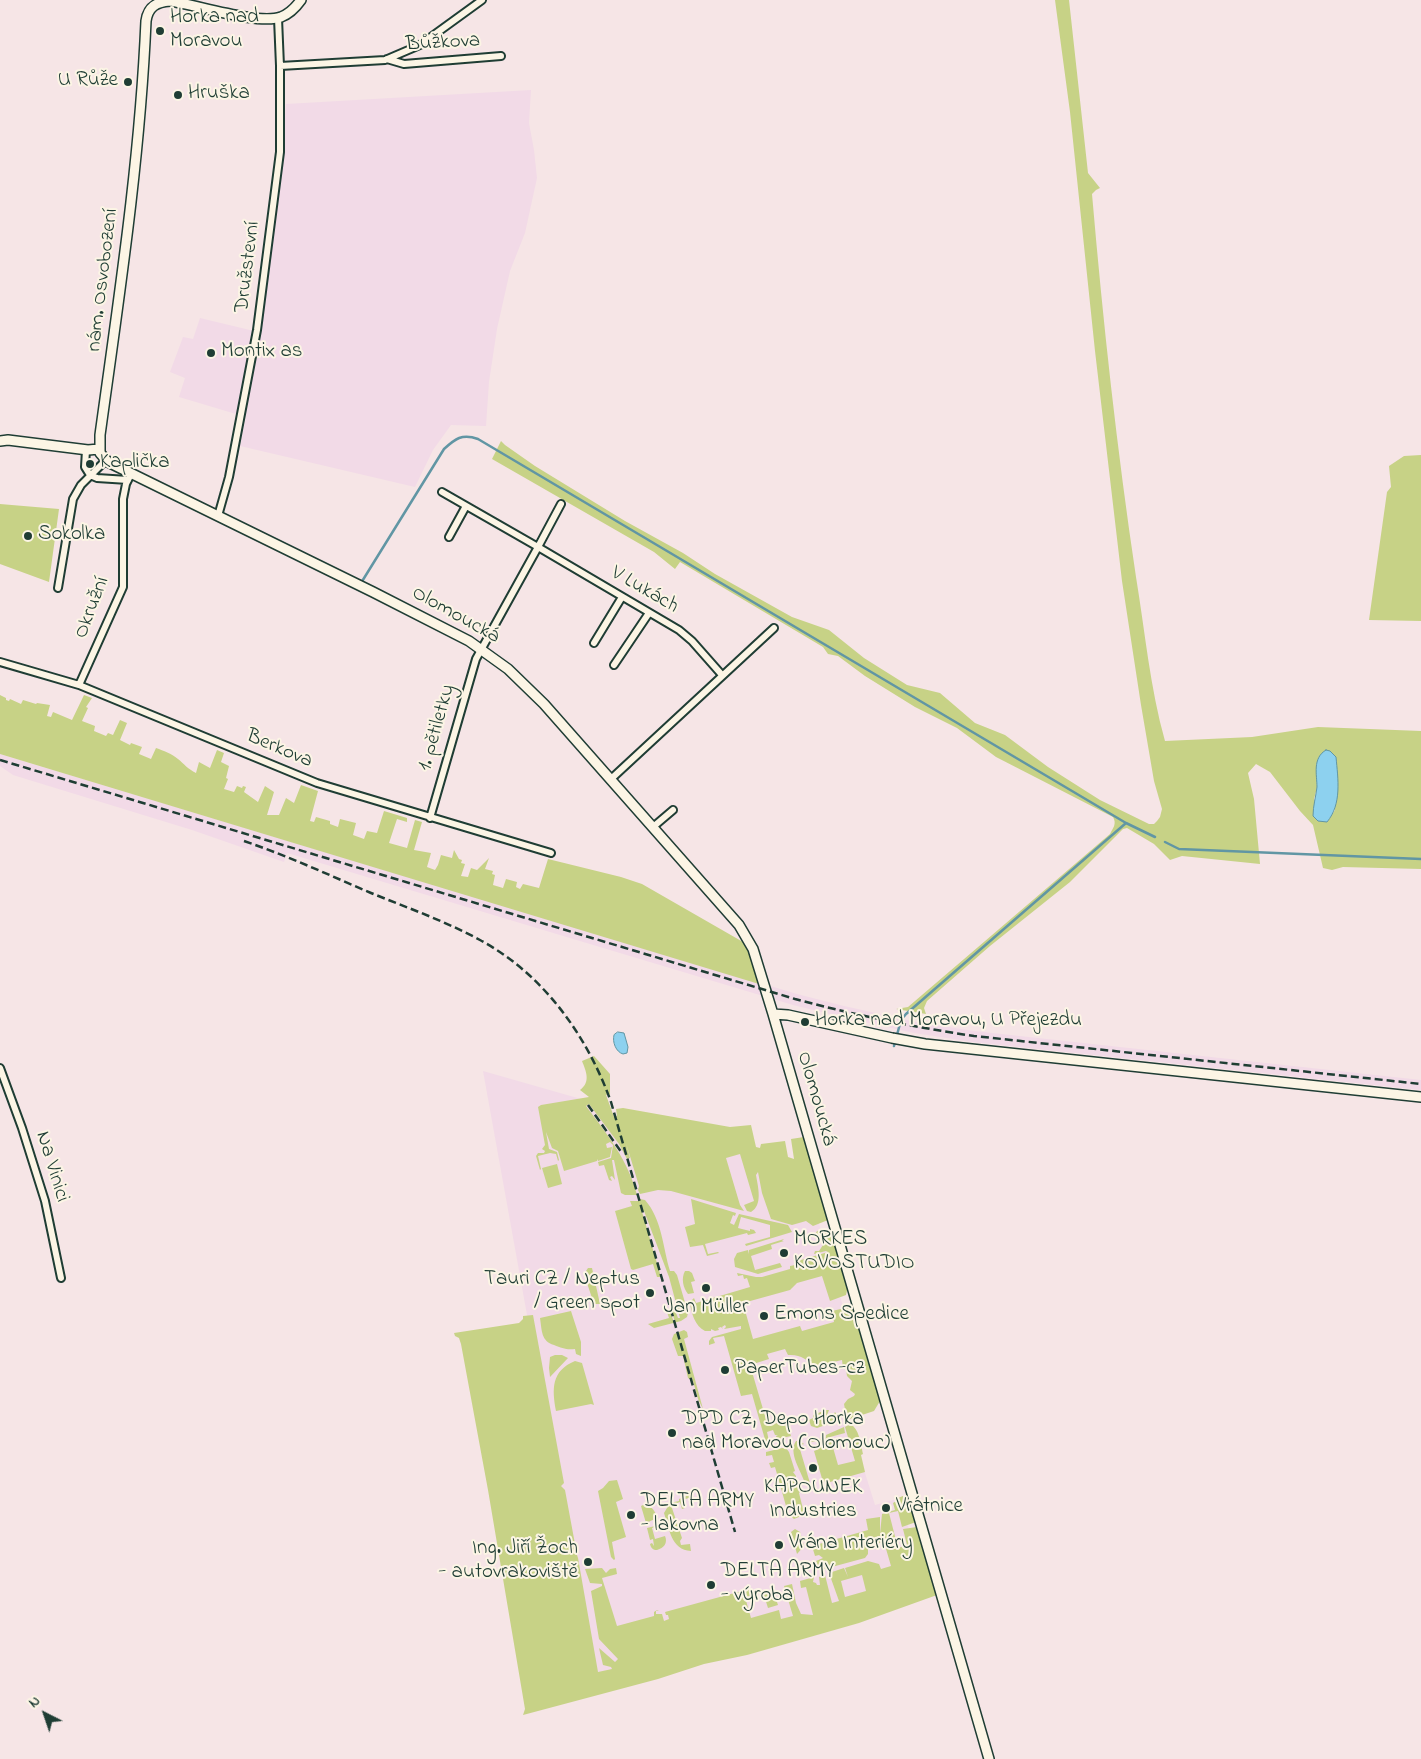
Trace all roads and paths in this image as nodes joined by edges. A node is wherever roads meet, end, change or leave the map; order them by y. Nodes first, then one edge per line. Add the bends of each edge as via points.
1 (302, 0) edge
2 (482, 0) edge
3 (152, 3) edge
4 (278, 18) junction
5 (501, 56) dead end
6 (387, 59) junction
7 (280, 66) junction
8 (0, 441) edge
9 (100, 449) junction
10 (86, 450) junction
11 (105, 461) junction
12 (90, 475) junction
13 (129, 477) junction
14 (442, 492) dead end
15 (562, 504) dead end
16 (466, 506) junction
17 (218, 516) junction
18 (449, 537) dead end
19 (538, 547) junction
20 (58, 588) dead end
21 (622, 597) junction
22 (649, 613) junction
23 (774, 628) dead end
24 (594, 643) dead end
25 (481, 649) junction
26 (0, 662) edge
27 (614, 666) dead end
28 (722, 675) junction
29 (79, 685) junction
30 (611, 779) junction
31 (672, 810) dead end
32 (430, 818) junction
33 (653, 827) junction
34 (551, 853) dead end
35 (773, 1014) junction
36 (0, 1068) edge
37 (1421, 1097) edge
38 (61, 1278) dead end
39 (989, 1759) edge

1 - 4 street via 288,14
2 - 6 street, Bůžkova via 420,45
3 - 4 street via 170,1 254,18
3 - 9 street, nám. Osvobození via 146,21 129,225
4 - 7 street, Družstevní
5 - 6 street, Bůžkova via 404,64
6 - 7 street, Bůžkova
7 - 17 street, Družstevní via 280,152 262,300 229,477
8 - 10 street
9 - 10 street
9 - 11 street
10 - 12 street via 85,468
11 - 12 street, Okružní
11 - 13 street, Olomoucká
12 - 13 street via 97,478
12 - 20 street, Okružní via 73,499
13 - 17 street, Olomoucká
13 - 29 street, Okružní via 123,505 122,590
14 - 16 street, V Lukách
15 - 19 street
16 - 18 street
16 - 19 street, V Lukách
17 - 25 street, Olomoucká via 374,592
19 - 21 street, V Lukách
19 - 25 street
21 - 22 street, V Lukách
21 - 24 street
22 - 27 street
22 - 28 street, V Lukách via 684,634
23 - 28 street
25 - 30 street, Olomoucká via 532,691
25 - 32 street, 1. pětiletky
26 - 29 street, Berkova
28 - 30 street
29 - 32 street, Berkova via 316,783
30 - 33 street, Olomoucká
31 - 33 street
32 - 34 street, Berkova
33 - 35 street, Olomoucká via 745,934 753,949
35 - 37 street via 788,1014 895,1039
35 - 39 street, Olomoucká
36 - 38 street, Na Vinici via 45,1201

